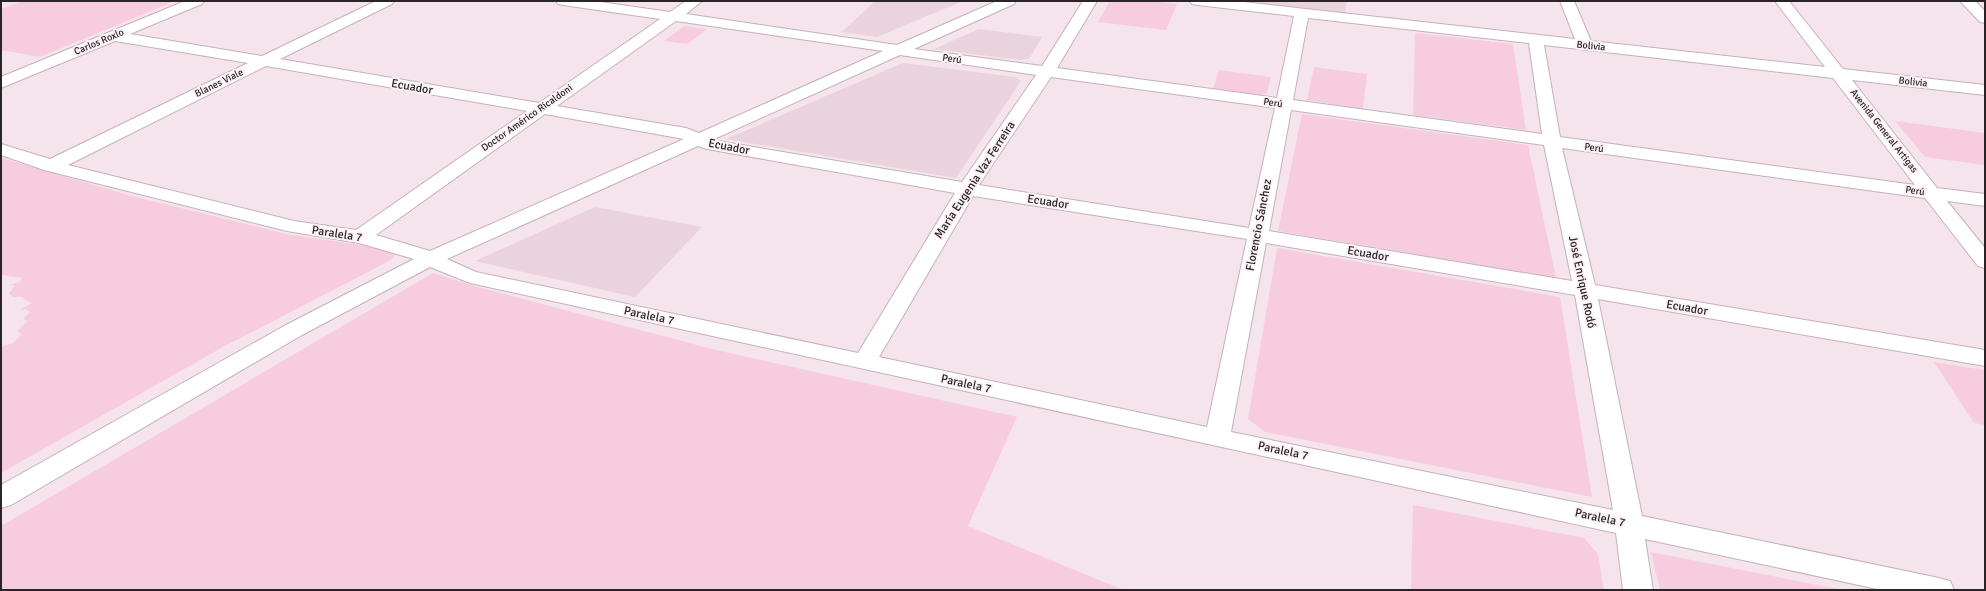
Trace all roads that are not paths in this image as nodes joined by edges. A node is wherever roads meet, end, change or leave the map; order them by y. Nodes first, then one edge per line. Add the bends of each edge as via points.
1 (197, 1) edge
2 (387, 1) edge
3 (563, 1) edge
4 (695, 1) edge
5 (1009, 1) edge
6 (1090, 1) edge
7 (1197, 1) edge
8 (1567, 1) edge
9 (1782, 1) edge
10 (1967, 1) edge
11 (1302, 14) junction
12 (671, 17) junction
13 (1985, 19) edge
14 (114, 36) junction
15 (1536, 40) junction
16 (1586, 45) junction
17 (898, 50) junction
18 (265, 61) junction
19 (1047, 72) junction
20 (1837, 73) junction
21 (1, 83) edge
22 (1985, 90) edge
23 (1283, 105) junction
24 (540, 109) junction
25 (697, 139) junction
26 (1552, 142) junction
27 (1, 149) edge
28 (50, 166) junction
29 (967, 190) junction
30 (1933, 194) junction
31 (1985, 200) edge
32 (1257, 235) junction
33 (360, 237) junction
34 (429, 259) junction
35 (1985, 262) edge
36 (1585, 291) junction
37 (1985, 358) edge
38 (864, 362) junction
39 (1217, 438) junction
40 (1, 498) edge
41 (1629, 524) junction
42 (1638, 590) edge
43 (1939, 590) edge

1 - 14 street, Carlos Roxlo
2 - 18 street, Blanes Viale
3 - 12 street, Perú
4 - 12 street, Doctor Américo Ricaldoni
5 - 17 street
6 - 19 street, María Eugenia Vaz Ferreira
7 - 11 street, Bolivia
8 - 16 street
9 - 20 street, Avenida General Artigas
10 - 13 street
11 - 15 street, Bolivia
11 - 23 street, Florencio Sánchez
12 - 17 street, Perú
12 - 24 street, Doctor Américo Ricaldoni
14 - 18 street, Ecuador
14 - 21 street, Carlos Roxlo
15 - 16 street, Bolivia
15 - 26 street, José Enrique Rodó
16 - 20 street, Bolivia
17 - 19 street, Perú
17 - 25 street
18 - 24 street, Ecuador
18 - 28 street, Blanes Viale
19 - 23 street, Perú
19 - 29 street, María Eugenia Vaz Ferreira
20 - 22 street, Bolivia
20 - 30 street, Avenida General Artigas
23 - 26 street, Perú
23 - 32 street, Florencio Sánchez
24 - 25 street, Ecuador via 686,133
24 - 33 street, Doctor Américo Ricaldoni
25 - 29 street, Ecuador via 707,144
25 - 34 street
26 - 30 street, Perú
26 - 36 street, José Enrique Rodó
27 - 28 street, Paralela 7
28 - 33 street, Paralela 7 via 294,227
29 - 32 street, Ecuador
29 - 38 street, María Eugenia Vaz Ferreira
30 - 31 street, Perú
30 - 35 street, Avenida General Artigas
32 - 36 street, Ecuador
32 - 39 street, Florencio Sánchez
33 - 34 street, Paralela 7 via 416,252
34 - 38 street, Paralela 7 via 470,277
34 - 40 street via 294,330
36 - 37 street, Ecuador
36 - 41 street, José Enrique Rodó
38 - 39 street, Paralela 7
39 - 41 street, Paralela 7
41 - 42 street, José Enrique Rodó
41 - 43 street, Paralela 7

